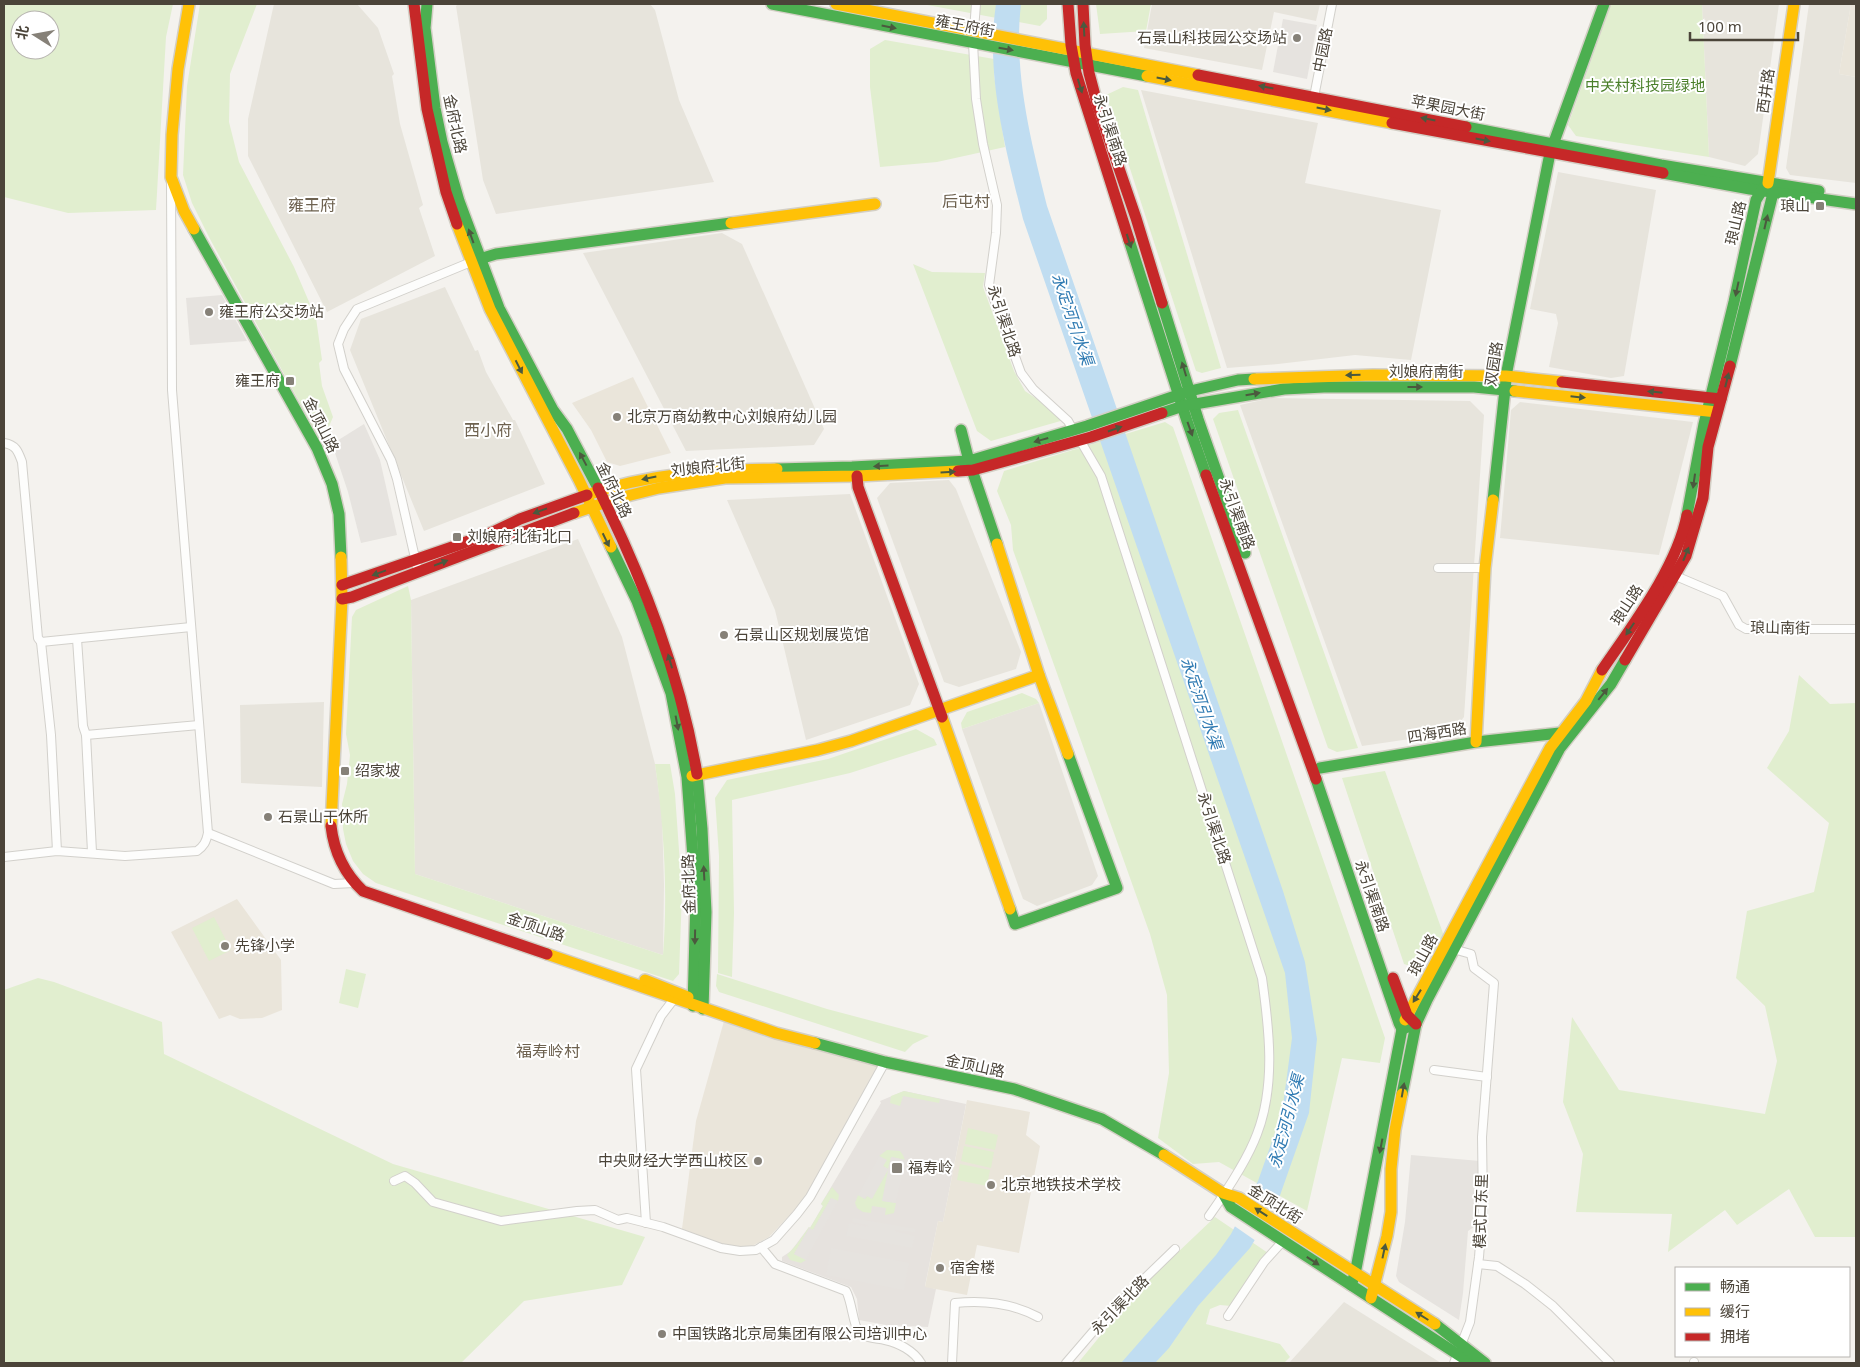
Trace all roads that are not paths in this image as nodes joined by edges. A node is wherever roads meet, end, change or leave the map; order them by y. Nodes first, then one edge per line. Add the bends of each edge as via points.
1 (189, 4) edge
2 (414, 4) edge
3 (427, 4) edge
4 (772, 4) edge
5 (836, 4) edge
6 (976, 4) edge
7 (1068, 4) edge
8 (1083, 4) edge
9 (1332, 4) edge
10 (1604, 4) edge
11 (1794, 4) edge
12 (857, 6) edge
13 (854, 20) junction
14 (976, 30) junction
15 (976, 43) junction
16 (1036, 48) junction
17 (1071, 49) junction
18 (1086, 52) junction
19 (1073, 61) junction
20 (1088, 64) junction
21 (1117, 64) junction
22 (1314, 97) junction
23 (1552, 149) junction
24 (171, 177) junction
25 (1767, 189) junction
26 (1856, 196) edge
27 (875, 204) dead end
28 (1856, 204) edge
29 (475, 261) junction
30 (1506, 376) junction
31 (1504, 389) junction
32 (1186, 399) junction
33 (1716, 399) junction
34 (1713, 411) junction
35 (961, 430) dead end
36 (1083, 433) junction
37 (4, 443) edge
38 (971, 466) junction
39 (858, 476) junction
40 (599, 490) junction
41 (586, 495) junction
42 (604, 503) junction
43 (592, 508) junction
44 (418, 566) junction
45 (1438, 568) dead end
46 (1485, 568) junction
47 (1671, 574) junction
48 (342, 585) junction
49 (342, 599) junction
50 (191, 627) junction
51 (1856, 629) edge
52 (77, 639) junction
53 (41, 642) junction
54 (1039, 675) junction
55 (940, 710) junction
56 (199, 725) junction
57 (1560, 733) junction
58 (86, 735) junction
59 (1476, 742) junction
60 (1320, 768) junction
61 (692, 776) junction
62 (208, 833) junction
63 (57, 850) junction
64 (92, 852) dead end
65 (4, 857) edge
66 (354, 883) junction
67 (1453, 950) junction
68 (674, 999) junction
69 (696, 1005) junction
70 (1407, 1015) junction
71 (1416, 1024) junction
72 (1402, 1029) junction
73 (885, 1062) junction
74 (1434, 1070) dead end
75 (1487, 1077) junction
76 (394, 1181) dead end
77 (1223, 1193) junction
78 (1240, 1205) junction
79 (1209, 1216) dead end
80 (646, 1223) junction
81 (1283, 1241) junction
82 (761, 1247) junction
83 (1175, 1249) dead end
84 (1478, 1264) junction
85 (1353, 1280) junction
86 (1373, 1292) junction
87 (1228, 1316) dead end
88 (1038, 1317) dead end
89 (1458, 1353) edge
90 (921, 1363) edge
91 (952, 1363) edge
92 (1066, 1363) edge
93 (1472, 1363) edge
94 (1485, 1363) edge
95 (1610, 1363) edge

1 - 24 main road, 金顶山路 via 177,78
2 - 29 main road, 金府北路 via 434,143 446,192
29 -> 3 main road, 金府北路 via 435,108 425,28
4 - 13 main road, 雍王府街
5 - 12 main road, 雍王府街
6 - 14 street
7 - 17 main road, 永引渠南路
18 -> 8 main road, 永引渠南路
9 - 22 street, 中园路
10 - 23 main road, 双园路
11 - 25 main road, 西井路
12 - 13 main road
12 - 14 main road, 雍王府街
13 -> 15 main road, 雍王府街
14 - 16 main road, 雍王府街
15 -> 16 main road, 雍王府街
15 - 36 street, 永引渠北路 via 976,99 997,205 989,285 1021,373 1033,389
16 - 17 main road, 苹果园大街
16 - 19 main road, 苹果园大街
17 - 18 main road, 苹果园大街
17 - 19 main road, 永引渠南路
18 - 20 main road, 永引渠南路
18 - 21 main road, 苹果园大街
19 - 20 main road, 苹果园大街
19 -> 32 main road, 永引渠南路
20 - 21 main road, 苹果园大街
32 -> 20 main road, 永引渠南路 via 1136,218 1098,107
22 -> 21 main road, 苹果园大街
21 -> 23 main road, 苹果园大街
23 -> 22 main road, 苹果园大街
23 - 25 main road, 苹果园大街
23 - 30 main road, 双园路
24 - 48 main road, 金顶山路 via 184,211 322,457 339,514
24 - 50 street via 172,390
25 - 26 main road, 苹果园大街
25 - 28 main road, 苹果园大街
25 - 33 main road, 琅山路 via 1756,200
27 - 29 main road via 496,254
40 -> 29 main road, 金府北路
29 -> 41 main road, 金府北路 via 490,309
29 - 44 street via 357,309 338,344 344,370 391,460
30 - 31 main road, 双园路
30 -> 32 main road, 刘娘府南街 via 1276,376 1238,380
33 -> 30 main road, 刘娘府南街
32 -> 31 main road, 刘娘府南街 via 1284,389
31 -> 34 main road, 刘娘府南街
31 - 46 main road, 双园路
32 - 36 main road, 刘娘府北街
32 - 60 main road, 永引渠南路
32 -> 72 main road, 永引渠南路
33 - 34 main road, 琅山路
34 - 47 main road, 琅山路
35 - 38 main road
36 - 38 main road, 刘娘府北街
36 - 77 street, 永引渠北路 via 1101,476 1262,978 1269,1030 1267,1092 1258,1132 1243,1164
37 - 53 street via 17,448 22,462 38,638
39 -> 38 main road, 刘娘府北街
38 -> 40 main road, 刘娘府北街 via 691,471
38 - 54 main road
39 - 42 main road, 刘娘府北街 via 705,480
39 - 55 main road via 858,487
40 - 41 main road, 刘娘府北街
40 - 42 main road, 金府北路
41 - 43 main road, 金府北路
41 -> 44 main road, 刘娘府北街 via 520,519
42 - 43 main road, 刘娘府北街
61 -> 42 main road, 金府北路 via 690,732 668,652
44 -> 43 main road, 刘娘府北街
43 -> 61 main road, 金府北路 via 637,601 671,693
44 -> 48 main road, 刘娘府北街
44 - 49 main road, 刘娘府北街
45 - 46 street
46 - 59 main road, 双园路
47 - 51 street, 琅山南街 via 1723,596 1739,625 1746,629
47 -> 57 main road, 琅山路 via 1642,610 1598,675 1586,701
67 -> 47 main road, 琅山路 via 1560,748 1611,684
48 - 49 main road, 金顶山路
49 - 66 main road, 金顶山路 via 331,823 336,849
50 - 52 street
50 - 56 street
52 - 53 street
52 - 58 street
53 - 63 street via 51,735
54 - 55 main road
54 - 55 main road via 1117,888 1014,924
55 - 61 main road via 818,750
56 - 58 street
56 - 62 street
57 - 59 main road, 四海西路
57 -> 70 main road, 琅山路
58 - 64 street
59 - 60 main road, 四海西路
60 - 70 main road, 永引渠南路
61 - 69 main road, 金府北路
62 - 63 street via 203,847 196,851 125,856
62 - 66 street via 334,884
63 - 65 street
66 - 68 main road, 金顶山路 via 363,891
66 - 69 main road, 金顶山路 via 672,990
67 - 71 main road, 琅山路
67 - 75 street, 模式口东里 via 1471,954 1474,968 1494,983
68 - 69 main road, 金顶山路
68 - 80 street via 661,1016 636,1070
69 - 73 main road, 金顶山路 via 805,1041
70 - 71 main road, 永引渠南路
70 - 72 main road, 琅山路
71 - 72 main road
86 -> 71 main road via 1390,1212 1396,1130
72 -> 85 main road, 永引渠南路
73 - 77 main road, 金顶山路 via 1034,1095 1102,1119
73 - 82 street via 810,1197 774,1240
74 - 75 street
75 - 84 street, 模式口东里
76 - 80 street via 405,1176 433,1202 501,1221 595,1210 618,1220 627,1218
77 - 78 main road, 金顶北街
77 - 79 street, 永引渠北路
78 - 81 main road, 金顶北街
85 -> 78 main road, 金顶北街 via 1279,1225
80 - 82 street via 720,1248 740,1251
81 -> 85 main road, 金顶北街
81 - 87 street via 1264,1262
82 - 90 street via 775,1264 846,1291 860,1332 902,1346
83 - 92 street, 永引渠北路 via 1109,1313
84 - 89 street, 模式口东里 via 1470,1322
84 - 95 street via 1496,1266 1525,1284 1553,1306
85 - 86 main road, 金顶北街
86 - 89 main road, 金顶北街
88 - 91 street via 1011,1305 979,1301 955,1303
89 - 93 main road, 金顶北街
89 - 94 main road, 金顶北街

